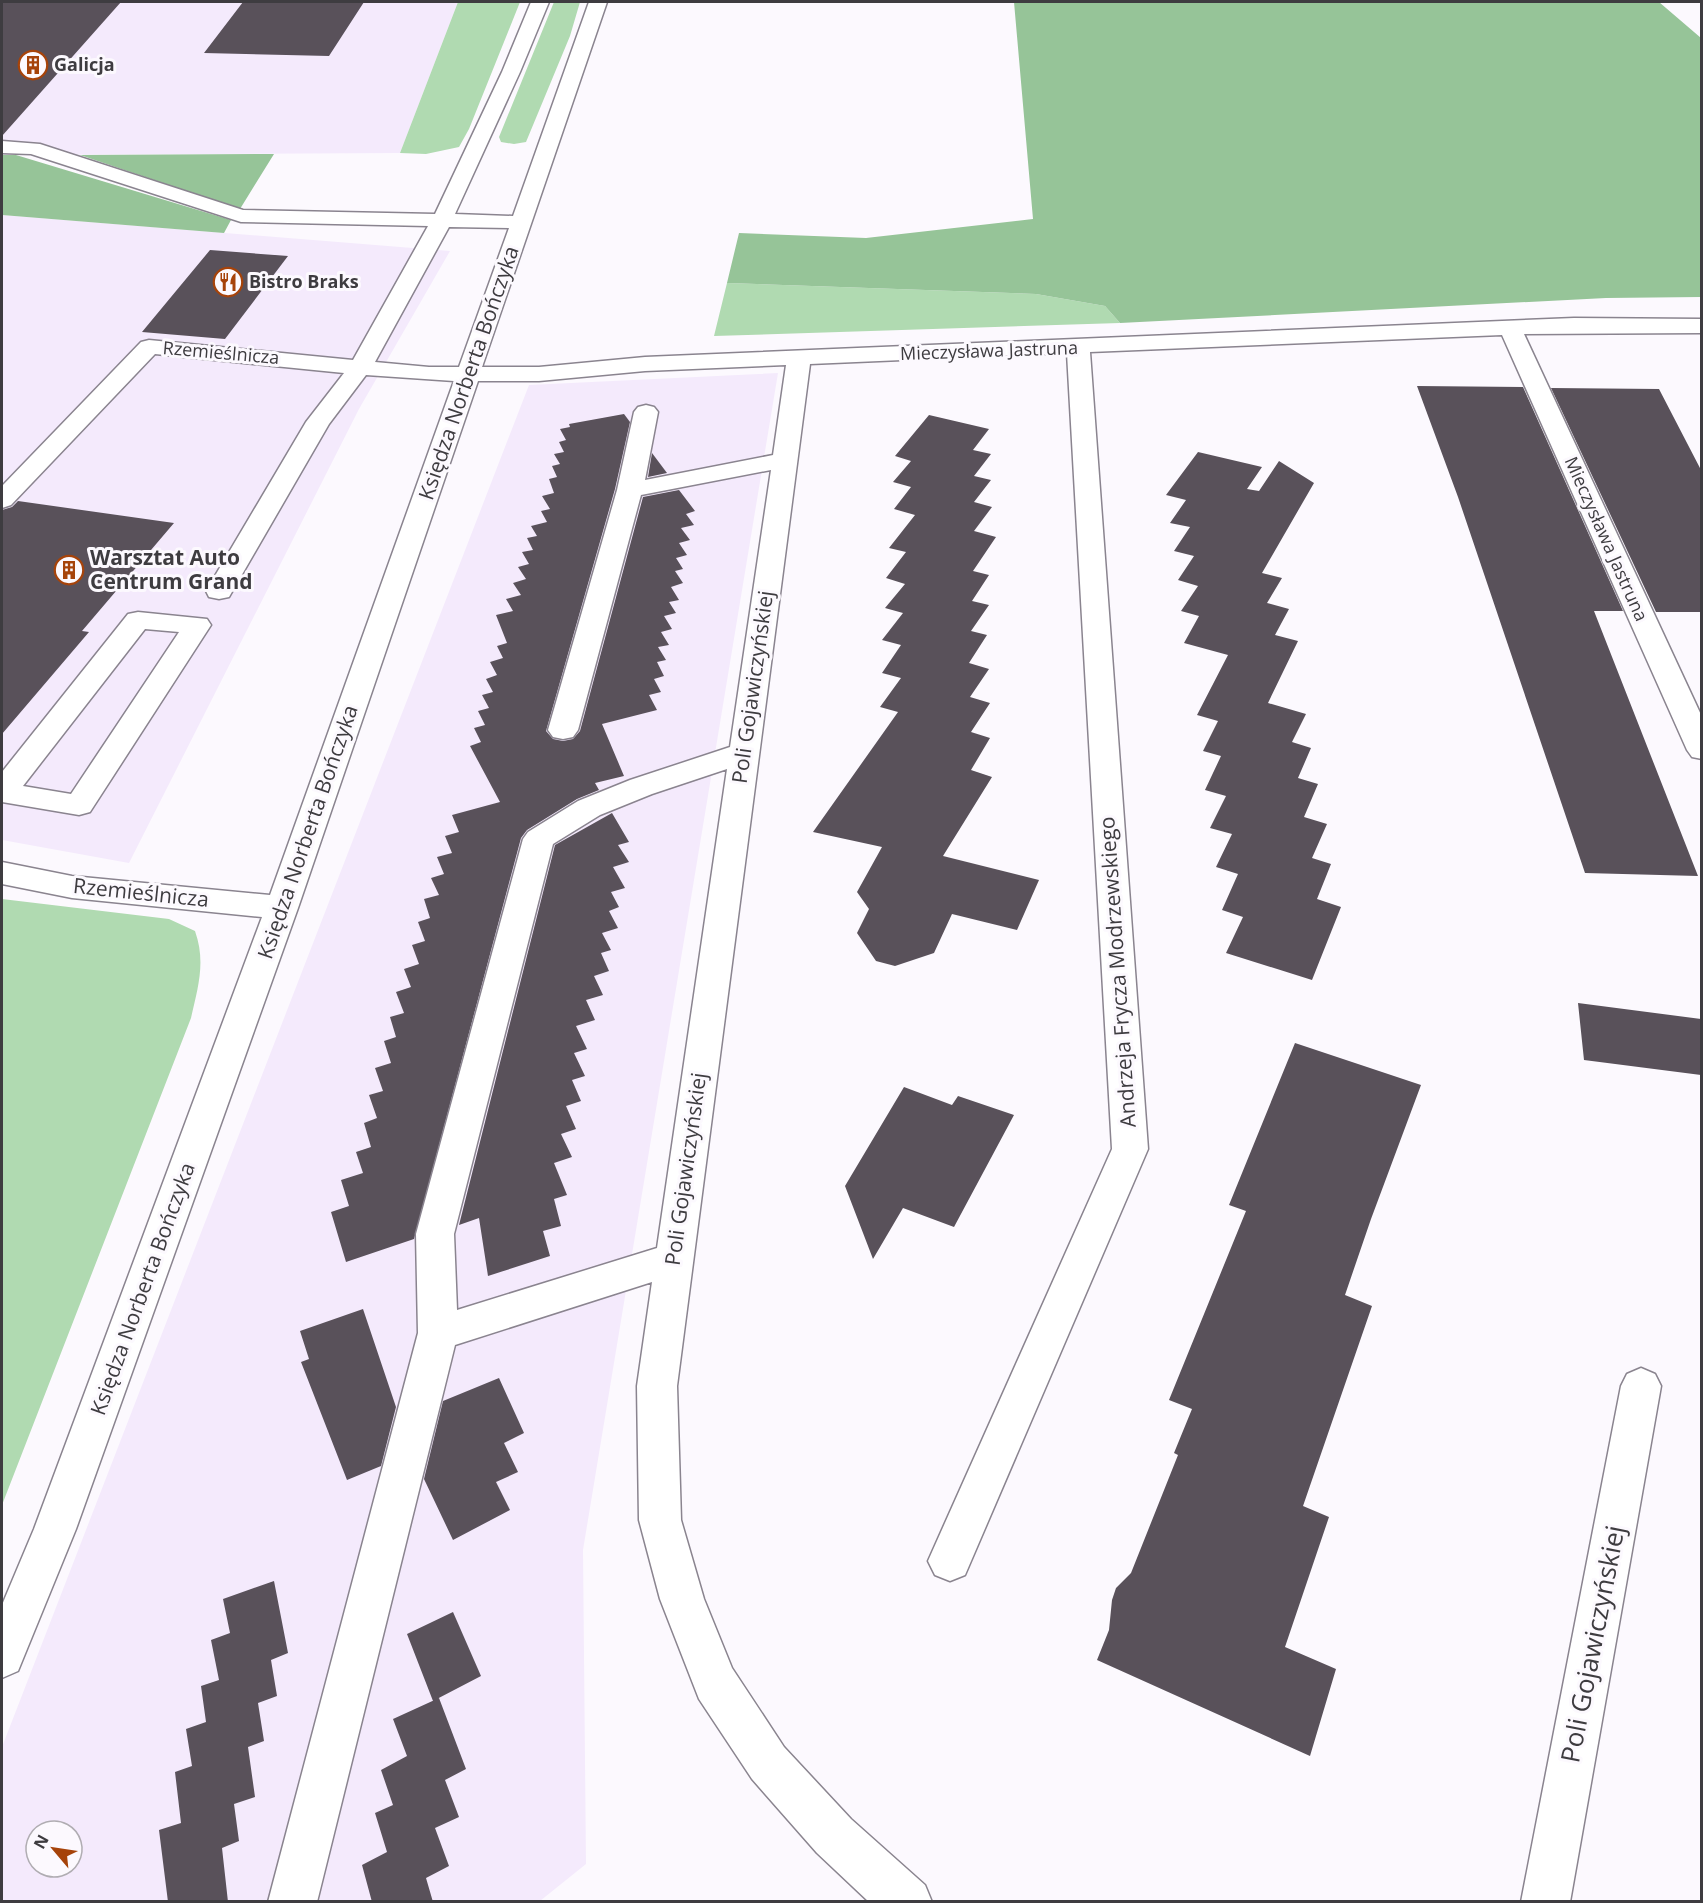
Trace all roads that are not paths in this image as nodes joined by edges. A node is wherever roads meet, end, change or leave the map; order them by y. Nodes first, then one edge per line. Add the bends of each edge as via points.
1 (540, 2) edge
2 (598, 2) edge
3 (2, 147) edge
4 (442, 220) junction
5 (522, 222) junction
6 (1700, 326) edge
7 (1510, 328) junction
8 (1078, 347) junction
9 (799, 358) junction
10 (361, 366) junction
11 (469, 375) junction
12 (646, 412) dead end
13 (785, 460) junction
14 (630, 490) junction
15 (2, 501) edge
16 (219, 591) dead end
17 (563, 730) dead end
18 (1701, 750) edge
19 (744, 753) junction
20 (2, 792) edge
21 (2, 873) edge
22 (282, 908) junction
23 (673, 1259) junction
24 (438, 1333) junction
25 (1641, 1386) dead end
26 (950, 1560) dead end
27 (2, 1656) edge
28 (292, 1902) edge
29 (908, 1902) edge
30 (1545, 1902) edge

1 - 4 street
2 - 5 street, Księdza Norberta Bończyka
3 - 4 street via 33,148 241,216
4 - 5 street
4 - 10 street
5 - 11 street, Księdza Norberta Bończyka
6 - 7 street, Mieczysława Jastruna
7 - 8 street, Mieczysława Jastruna
7 - 18 street, Mieczysława Jastruna
8 - 9 street, Mieczysława Jastruna
8 - 26 street, Andrzeja Frycza Modrzewskiego via 1130,1149
9 - 11 street, Mieczysława Jastruna
9 - 13 street, Poli Gojawiczyńskiej
10 - 11 street, Rzemieślnicza
10 - 15 street, Rzemieślnicza via 149,347
10 - 16 street via 318,422
11 - 22 street, Księdza Norberta Bończyka
12 - 14 street
13 - 14 street
13 - 19 street, Poli Gojawiczyńskiej
14 - 17 street
19 - 23 street, Poli Gojawiczyńskiej
19 - 24 street via 589,808 539,839 435,1234
20 - 20 street via 138,620 197,625 79,805
21 - 22 street, Rzemieślnicza via 72,887
22 - 27 street, Księdza Norberta Bończyka via 55,1528
23 - 24 street
23 - 29 street, Poli Gojawiczyńskiej via 657,1386 660,1520 682,1599 715,1683 768,1763 834,1836 892,1892
24 - 28 street
25 - 30 street, Poli Gojawiczyńskiej

